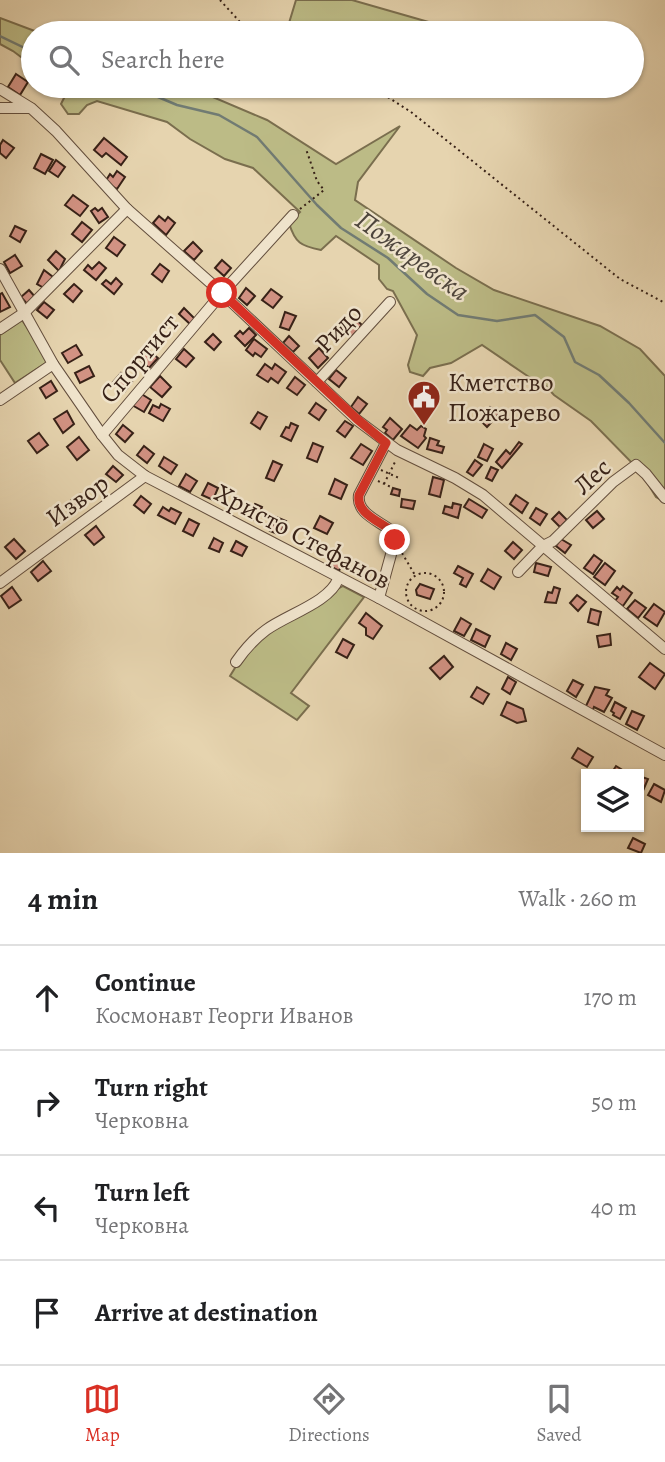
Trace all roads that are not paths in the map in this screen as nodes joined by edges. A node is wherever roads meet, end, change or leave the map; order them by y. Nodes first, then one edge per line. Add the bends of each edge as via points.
1 (0, 89) edge
2 (0, 108) edge
3 (31, 108) junction
4 (127, 209) junction
5 (293, 215) dead end
6 (0, 270) edge
7 (222, 293) junction
8 (390, 302) dead end
9 (24, 313) junction
10 (0, 329) edge
11 (53, 364) junction
12 (317, 382) junction
13 (0, 400) edge
14 (102, 435) junction
15 (386, 443) junction
16 (145, 476) junction
17 (665, 498) edge
18 (542, 546) junction
19 (518, 572) dead end
20 (338, 579) junction
21 (0, 583) edge
22 (379, 598) junction
23 (665, 649) edge
24 (236, 662) dead end
25 (665, 755) edge

1 - 3 street
2 - 3 street
3 - 4 street
4 - 7 street
4 - 9 street
5 - 7 street, Спортист
6 - 9 street, Христо Стефанов
7 - 12 street
7 - 14 street, Спортист
8 - 12 street, Ридо
9 - 10 street
9 - 11 street, Христо Стефанов
11 - 13 street
11 - 14 street, Христо Стефанов
12 - 15 street
14 - 16 street, Христо Стефанов
15 - 18 street via 483,495
15 - 22 street via 358,503 393,532 395,540
16 - 20 street, Христо Стефанов
16 - 21 street, Извор
17 - 18 street, Лес via 636,466
18 - 19 street
18 - 23 street
20 - 22 street, Христо Стефанов
20 - 24 street via 332,592 253,640
22 - 25 street, Христо Стефанов

